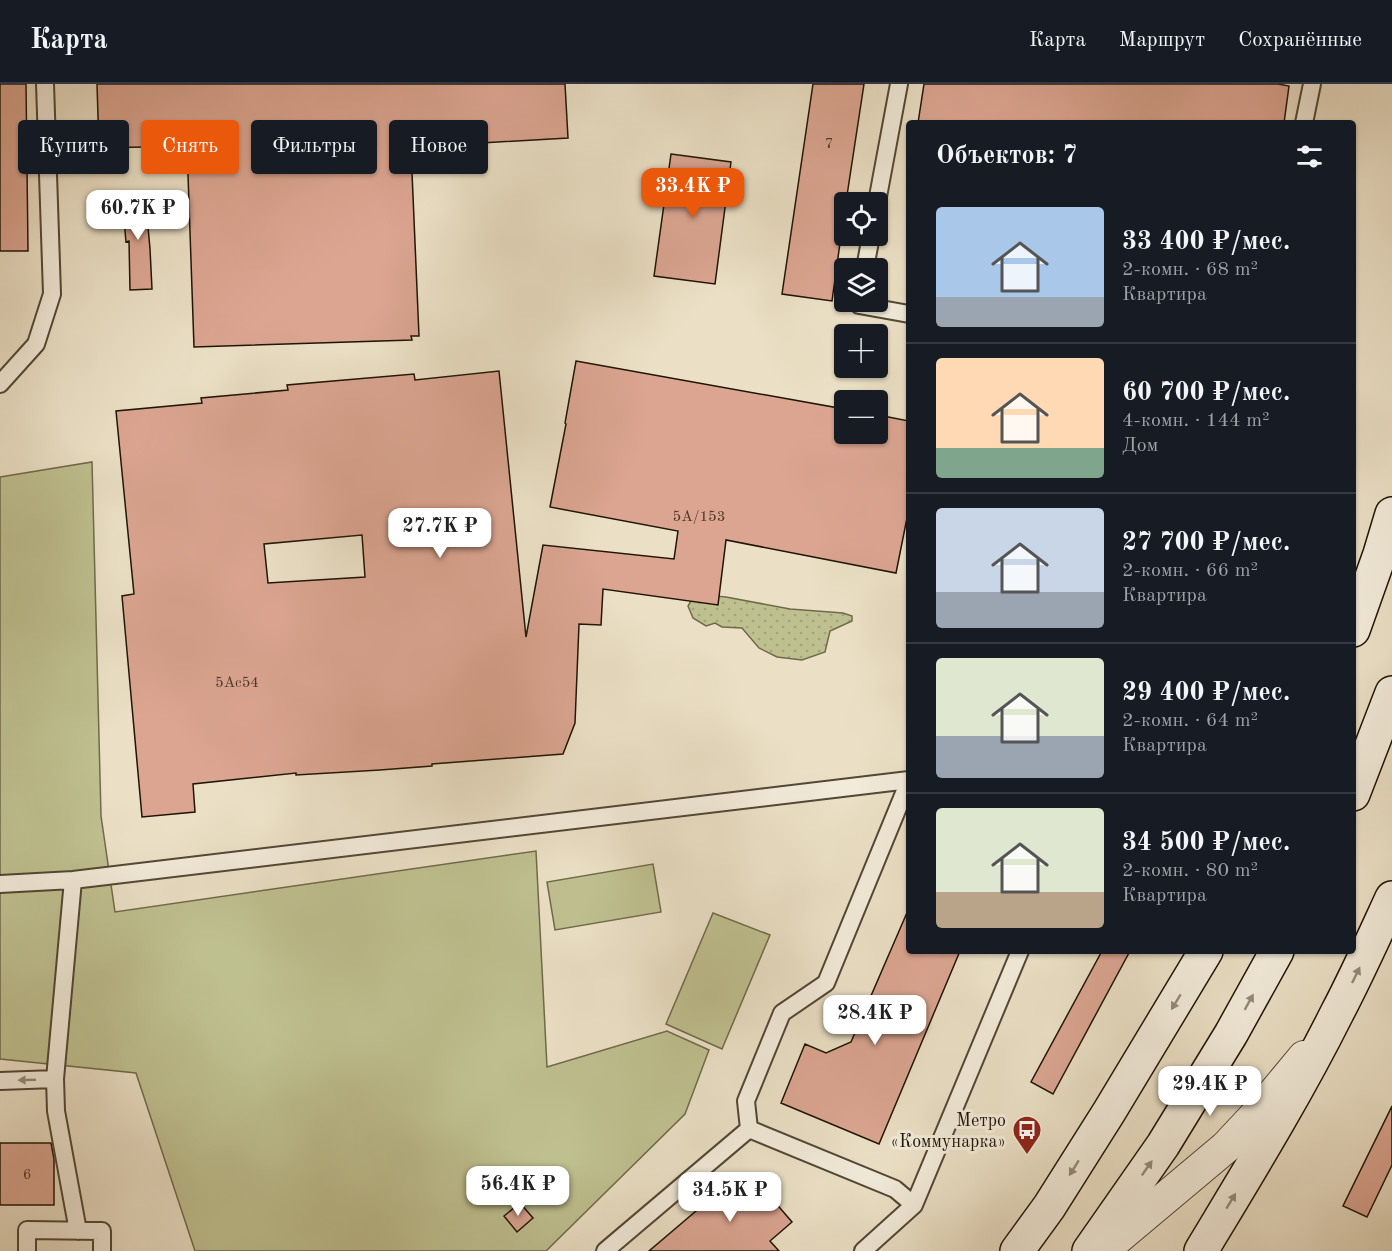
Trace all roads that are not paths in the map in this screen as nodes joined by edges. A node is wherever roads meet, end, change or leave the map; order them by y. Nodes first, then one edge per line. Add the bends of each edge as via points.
1 (45, 84) edge
2 (899, 84) edge
3 (1312, 84) edge
4 (1305, 120) edge
5 (879, 192) edge
6 (888, 310) edge
7 (906, 313) edge
8 (0, 384) edge
9 (1392, 514) edge
10 (1356, 622) edge
11 (1392, 693) edge
12 (906, 780) edge
13 (1356, 786) edge
14 (906, 787) edge
15 (73, 880) junction
16 (0, 884) edge
17 (1392, 898) edge
18 (1019, 954) edge
19 (1204, 954) edge
20 (1275, 954) edge
21 (1337, 1015) junction
22 (55, 1079) junction
23 (0, 1081) edge
24 (749, 1129) junction
25 (914, 1205) junction
26 (78, 1231) junction
27 (27, 1251) edge
28 (102, 1251) edge
29 (605, 1251) edge
30 (863, 1251) edge
31 (1017, 1251) edge
32 (1089, 1251) edge
33 (1102, 1251) edge
34 (1201, 1251) edge

1 - 8 lane via 52,294 36,344
2 - 5 lane
3 - 4 lane
6 - 7 lane
9 - 10 main road
11 - 13 main road
12 - 15 lane
14 - 24 lane via 826,983 782,1013 746,1101
15 - 16 lane
15 - 22 lane
21 -> 17 main road
18 - 25 lane
19 -> 31 main road via 1109,1113
32 -> 20 main road via 1163,1145
21 - 33 street via 1284,1083 1226,1147
34 -> 21 main road
22 -> 23 lane
22 - 26 lane via 56,1111
24 - 25 lane via 895,1189
24 - 29 lane
25 - 30 lane
26 - 27 lane via 27,1230
26 - 28 lane via 102,1231

